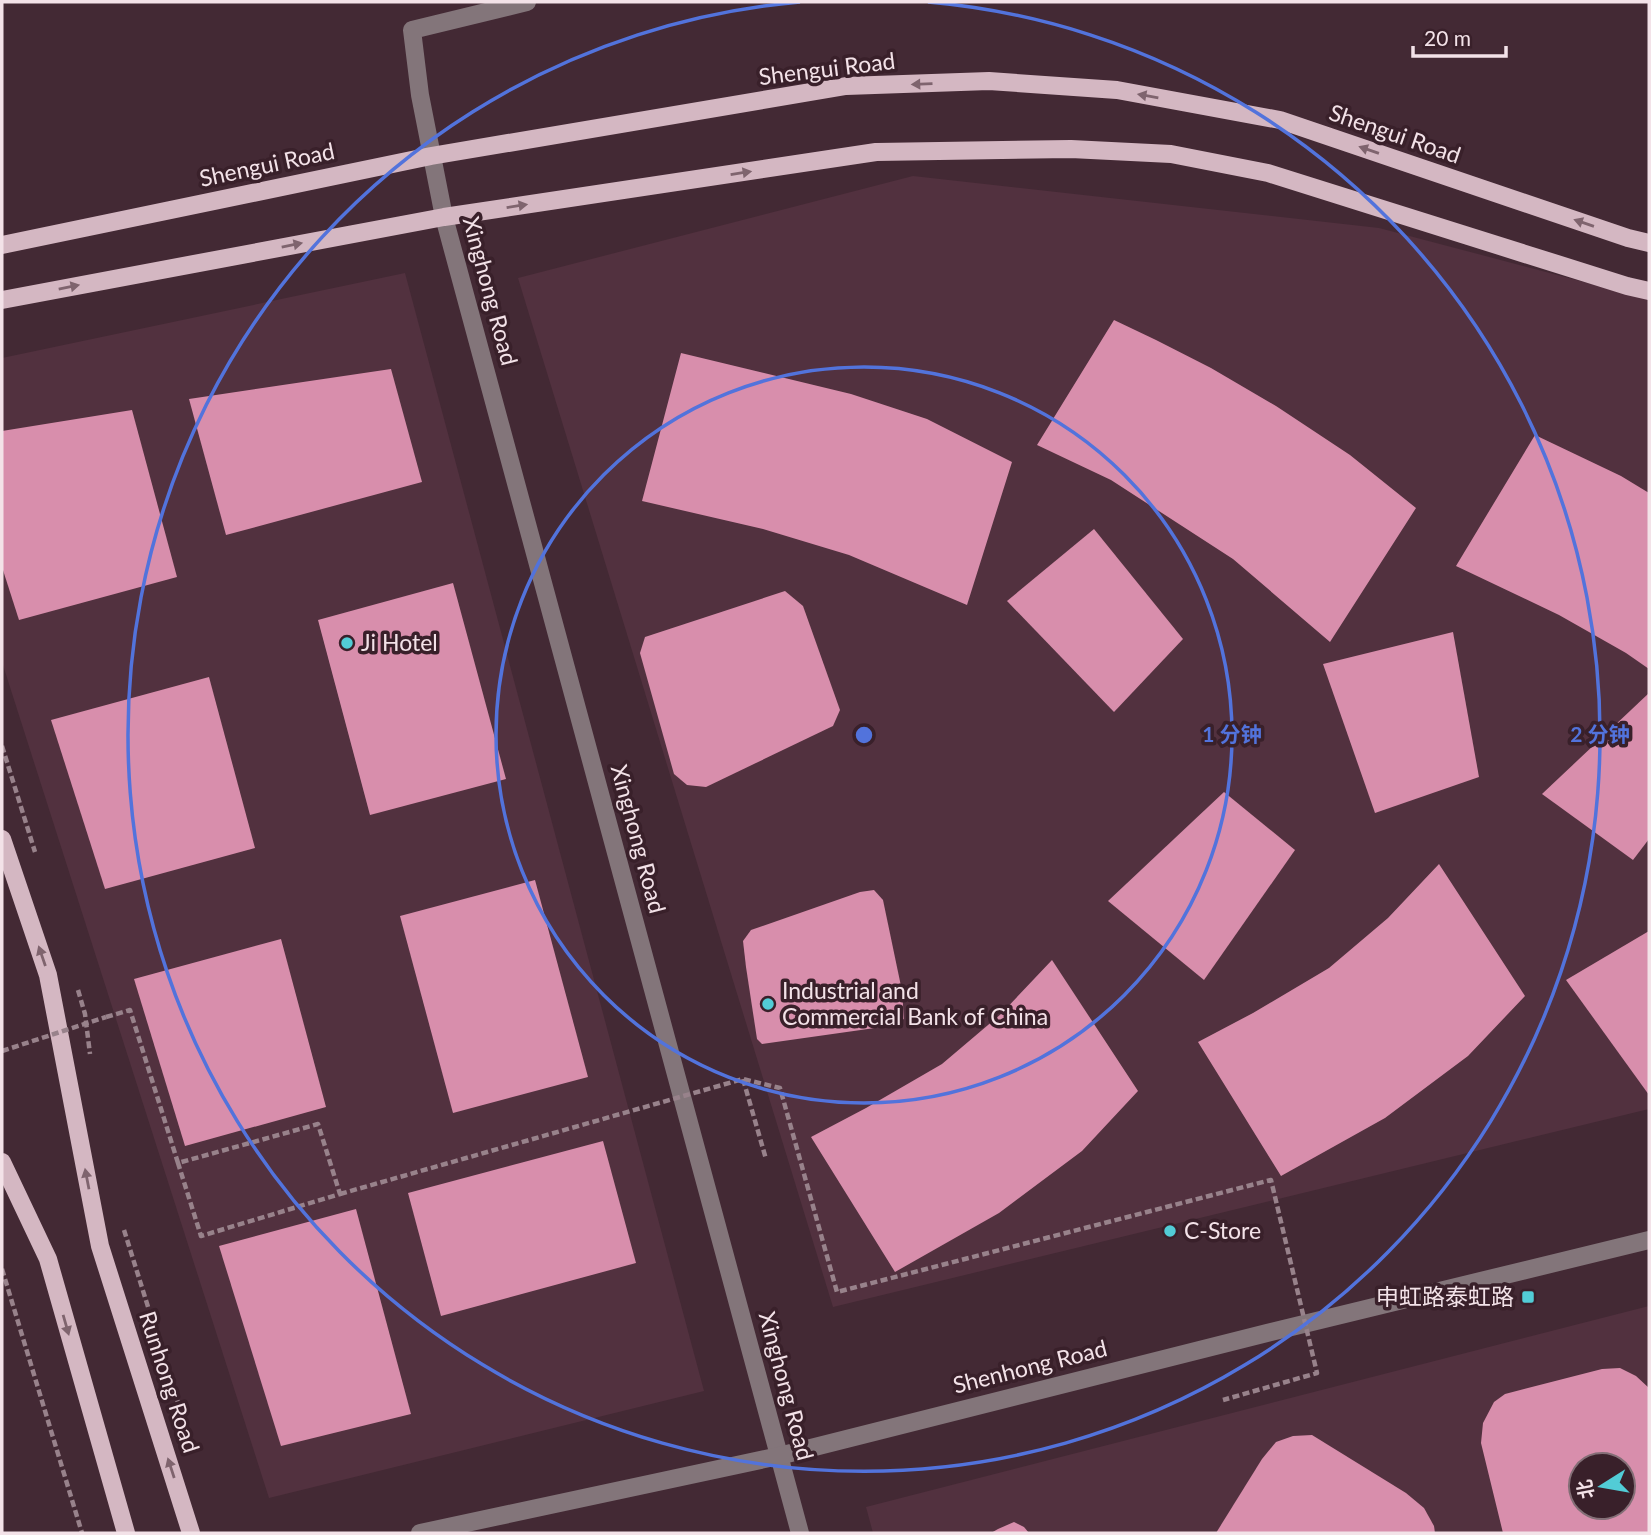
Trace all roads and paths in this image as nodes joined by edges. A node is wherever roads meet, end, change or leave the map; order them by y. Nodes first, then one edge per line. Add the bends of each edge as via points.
1 (527, 2) edge
2 (432, 156) junction
3 (444, 217) junction
4 (1649, 243) edge
5 (2, 245) edge
6 (1649, 291) edge
7 (2, 300) edge
8 (2, 746) edge
9 (2, 839) edge
10 (38, 860) dead end
11 (77, 988) dead end
12 (2, 1051) edge
13 (92, 1065) dead end
14 (743, 1079) junction
15 (766, 1159) dead end
16 (2, 1162) edge
17 (178, 1163) junction
18 (340, 1194) junction
19 (121, 1220) dead end
20 (1649, 1240) edge
21 (2, 1269) edge
22 (1223, 1400) dead end
23 (182, 1416) dead end
24 (779, 1456) junction
25 (82, 1533) edge
26 (126, 1533) edge
27 (191, 1533) edge
28 (420, 1533) edge
29 (800, 1533) edge

1 - 2 street, Xinghong Road via 412,30
2 - 3 street, Xinghong Road
4 -> 2 main road, Shengui Road via 1280,120 1116,90 1002,82 846,86
2 - 5 main road, Shengui Road
3 -> 6 main road via 876,152 1071,149 1171,154 1268,173
7 -> 3 main road
3 - 24 street, Xinghong Road
8 - 10 path
27 -> 9 main road, Runhong Road via 100,1246 48,975
11 - 13 path
12 - 17 path, bridge via 130,1010
14 - 15 path
14 - 18 path, bridge
14 - 22 path, bridge via 780,1088 837,1292 1271,1180 1317,1374
16 -> 26 main road via 48,1259
17 - 18 path via 318,1124
17 - 18 path via 201,1236
19 - 23 path
20 - 24 street, Shenhong Road
21 - 25 path
24 - 28 street, Shenhong Road
24 - 29 street, Xinghong Road

